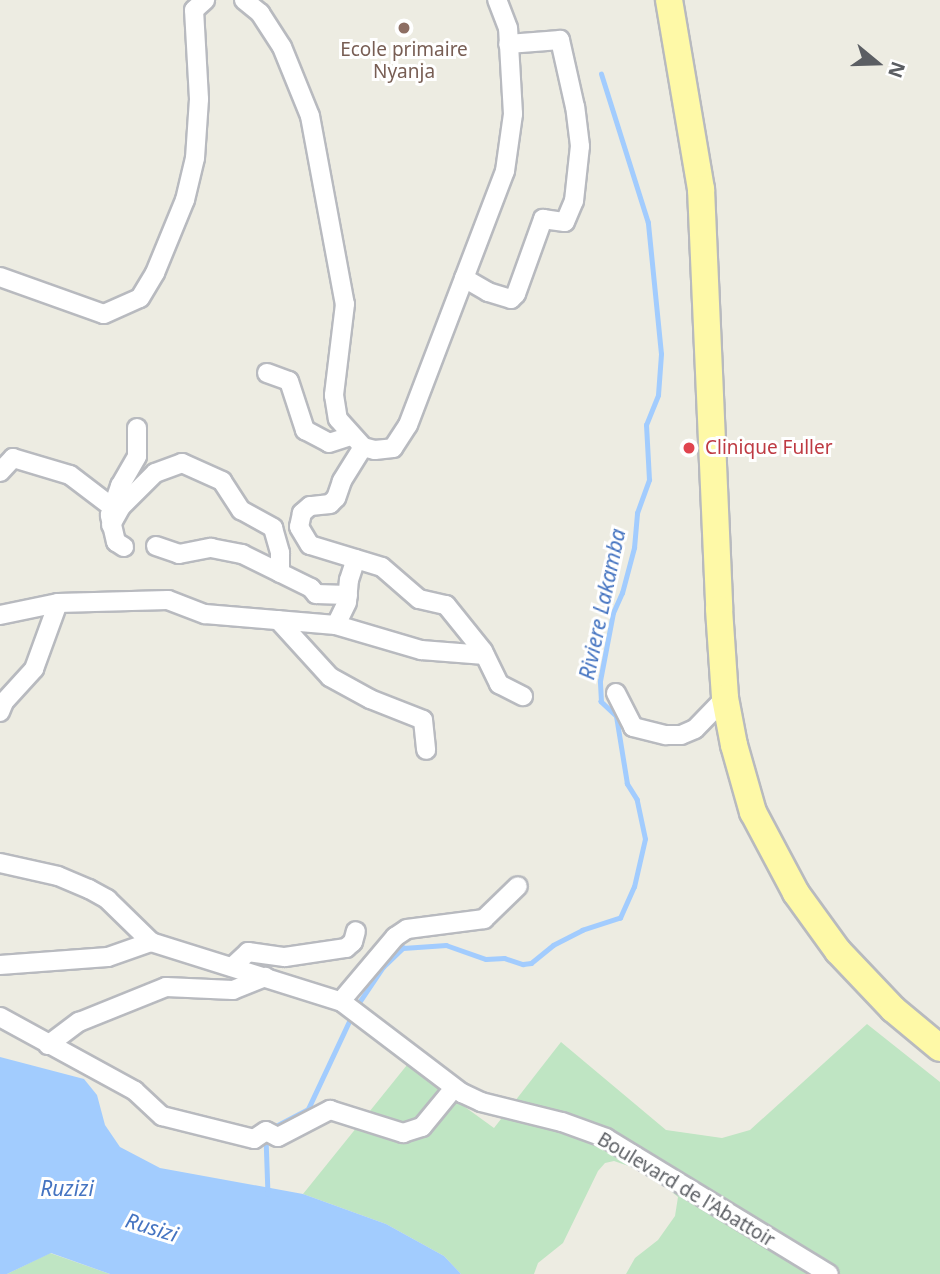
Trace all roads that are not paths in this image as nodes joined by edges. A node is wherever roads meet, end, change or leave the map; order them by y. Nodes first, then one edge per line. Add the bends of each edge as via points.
1 (205, 0) edge
2 (244, 0) edge
3 (497, 0) edge
4 (669, 0) edge
5 (508, 44) junction
6 (0, 277) edge
7 (464, 278) junction
8 (268, 373) dead end
9 (137, 428) dead end
10 (356, 441) junction
11 (0, 472) edge
12 (112, 516) junction
13 (156, 546) dead end
14 (124, 547) dead end
15 (356, 559) junction
16 (280, 573) junction
17 (348, 595) junction
18 (58, 603) junction
19 (0, 615) edge
20 (278, 620) junction
21 (336, 625) junction
22 (485, 655) junction
23 (616, 693) dead end
24 (523, 696) dead end
25 (725, 698) junction
26 (0, 712) edge
27 (426, 750) dead end
28 (0, 863) edge
29 (518, 886) dead end
30 (356, 932) dead end
31 (151, 942) junction
32 (0, 965) edge
33 (232, 967) junction
34 (265, 977) junction
35 (350, 1007) junction
36 (0, 1017) edge
37 (48, 1045) junction
38 (940, 1048) edge
39 (454, 1088) junction
40 (829, 1274) edge

1 - 6 street via 194,10 199,99 195,158 185,200 140,298 104,314
2 - 10 street via 260,13 282,47 310,116 345,304 334,394 338,419
3 - 5 street via 508,28
4 - 25 main road via 705,230
5 - 7 street via 513,114 509,151
5 - 7 street via 560,40 580,146 574,201 565,222 543,219 511,299
7 - 10 street via 408,425 393,448 375,450
8 - 10 street via 289,381 305,430 329,443
9 - 12 street via 137,456
10 - 15 street via 336,498 330,504 310,506 302,513 299,527 310,545
11 - 12 street via 13,458 70,475
12 - 14 street via 117,542
12 - 16 street via 155,473 183,463 222,481 241,510 273,528
13 - 16 street via 179,554 211,548 242,554
15 - 17 street
15 - 22 street via 382,567 419,599 446,605
16 - 17 street via 316,594
17 - 21 street
18 - 19 street
18 - 20 street via 168,600 205,614
18 - 26 street via 34,669
20 - 21 street
20 - 27 street via 330,677 423,720
21 - 22 street via 421,650
22 - 24 street via 499,684
23 - 25 street via 633,727 666,736 695,729
25 - 38 main road via 753,812 796,893 838,951 893,1009
28 - 31 street via 48,873 89,889 107,899
29 - 35 street via 484,919 407,929 394,937
30 - 33 street via 346,948 285,957 248,952
31 - 32 street via 108,957
31 - 33 street
33 - 34 street
34 - 35 street
34 - 37 street via 233,990 166,987 79,1022
35 - 39 street, Boulevard de l'Abattoir
36 - 37 street
37 - 39 street via 135,1091 162,1116 254,1139 266,1131 278,1137 330,1110 403,1133 422,1127
39 - 40 street, Boulevard de l'Abattoir via 481,1102 606,1138

